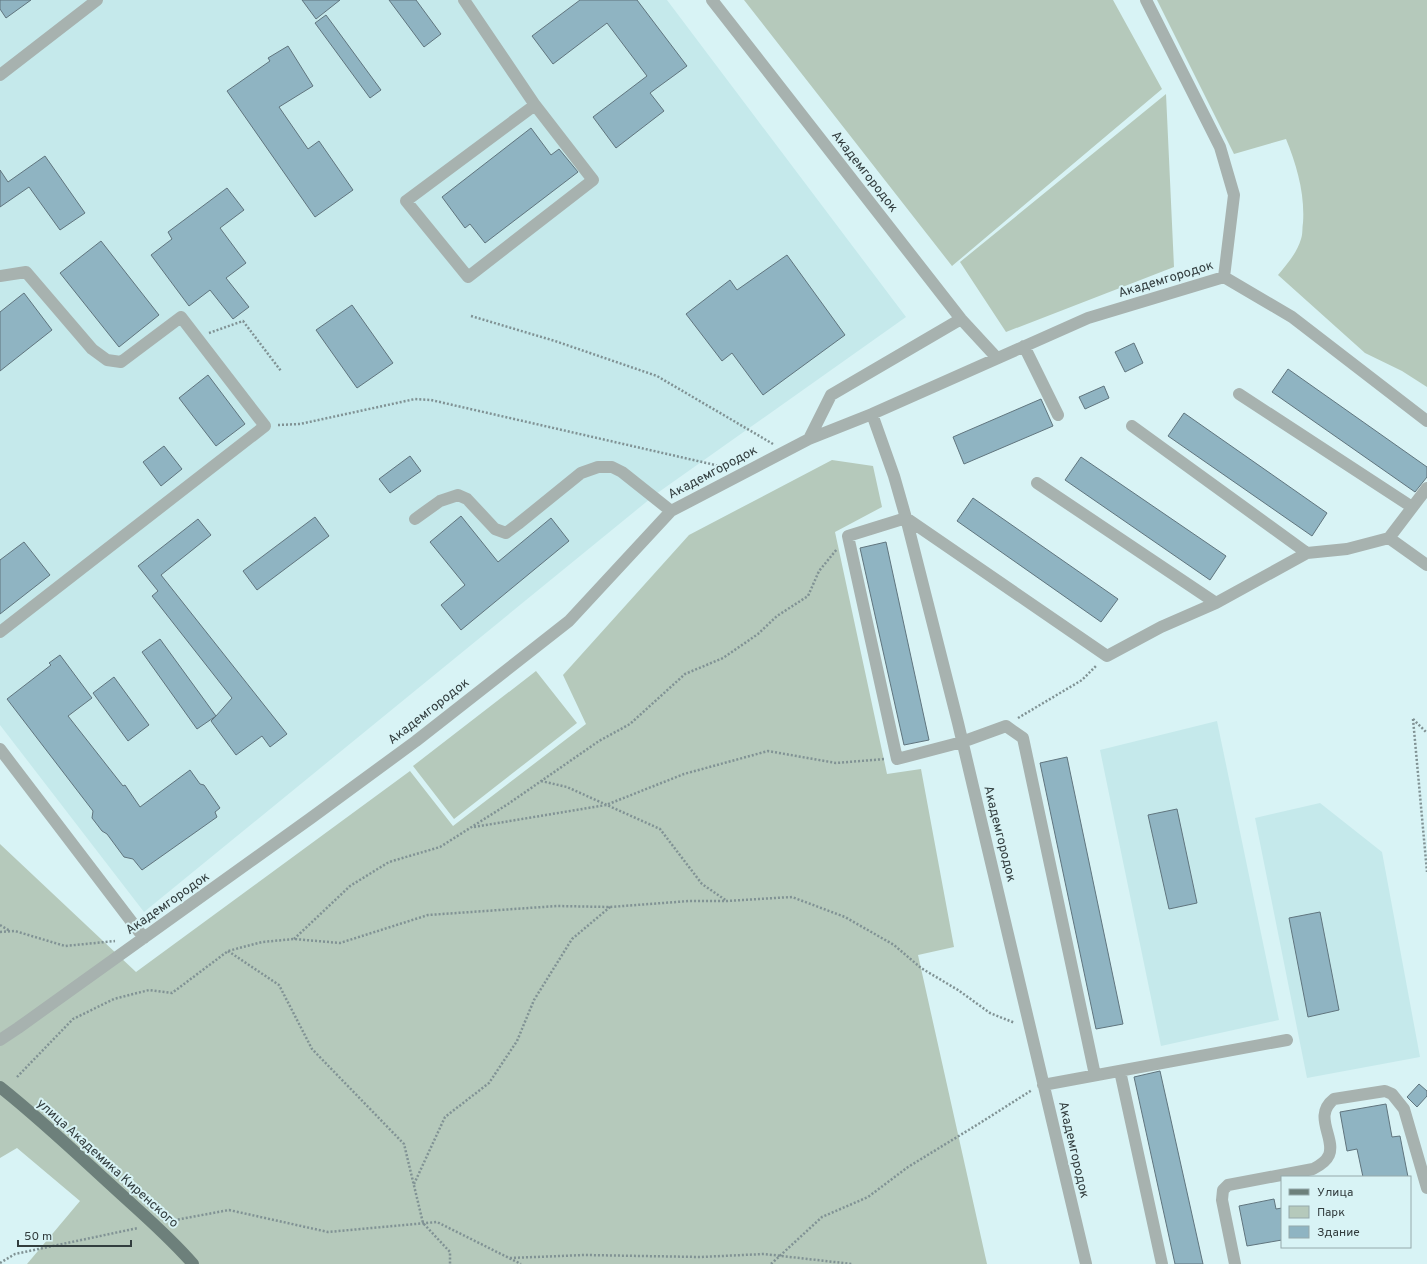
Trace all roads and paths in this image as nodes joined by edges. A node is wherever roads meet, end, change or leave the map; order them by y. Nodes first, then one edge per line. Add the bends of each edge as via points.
1 (464, 0) edge
2 (712, 0) edge
3 (1146, 0) edge
4 (89, 2) edge
5 (0, 75) edge
6 (536, 105) junction
7 (0, 276) edge
8 (1224, 277) junction
9 (471, 316) dead end
10 (961, 319) junction
11 (203, 330) dead end
12 (1024, 346) junction
13 (997, 358) junction
14 (281, 371) dead end
15 (1239, 394) dead end
16 (872, 414) junction
17 (1058, 415) dead end
18 (1427, 421) edge
19 (265, 426) junction
20 (1132, 426) dead end
21 (808, 439) junction
22 (784, 451) junction
23 (745, 472) junction
24 (1037, 483) dead end
25 (1427, 488) edge
26 (1412, 507) junction
27 (671, 511) junction
28 (906, 518) junction
29 (415, 519) dead end
30 (848, 536) junction
31 (1389, 538) junction
32 (1307, 553) junction
33 (1427, 565) edge
34 (1216, 603) junction
35 (0, 632) edge
36 (1107, 656) junction
37 (1006, 726) junction
38 (1427, 733) edge
39 (962, 742) junction
40 (0, 749) edge
41 (897, 759) junction
42 (541, 781) junction
43 (606, 805) junction
44 (471, 827) junction
45 (1427, 872) edge
46 (727, 901) junction
47 (610, 907) junction
48 (0, 925) edge
49 (0, 932) edge
50 (11, 932) junction
51 (144, 938) junction
52 (294, 939) junction
53 (121, 940) dead end
54 (228, 951) junction
55 (1031, 1029) junction
56 (0, 1040) edge
57 (1286, 1040) dead end
58 (1120, 1071) junction
59 (1095, 1075) junction
60 (17, 1076) dead end
61 (1043, 1085) junction
62 (0, 1086) edge
63 (413, 1185) junction
64 (1427, 1188) edge
65 (423, 1223) junction
66 (154, 1224) junction
67 (780, 1256) junction
68 (509, 1258) junction
69 (0, 1263) edge
70 (193, 1264) edge
71 (450, 1264) edge
72 (521, 1264) edge
73 (771, 1264) edge
74 (852, 1264) edge
75 (1086, 1264) edge
76 (1162, 1264) edge
77 (1235, 1264) edge

1 - 6 street
2 - 10 street, Академгородок
3 - 8 street via 1220,147 1234,195
4 - 5 street
6 - 6 street via 593,180 468,278 406,201
7 - 19 street via 26,272 92,349 107,360 121,362 181,317
8 - 12 street, Академгородок via 1088,318
8 - 18 street, Академгородок via 1292,318
9 - 22 path via 555,341 656,376
10 - 13 street, Академгородок
10 - 21 street via 831,395
11 - 14 path via 209,333 242,321
12 - 13 street, Академгородок
12 - 17 street
13 - 16 street, Академгородок
15 - 26 street
16 - 21 street, Академгородок
16 - 28 street, Академгородок
19 - 23 path via 300,424 415,399 431,400
19 - 35 street
20 - 32 street
21 - 22 street, Академгородок
22 - 23 street, Академгородок
23 - 27 street, Академгородок
24 - 34 street
25 - 26 street
26 - 31 street
27 - 29 street via 622,472 612,467 598,467 581,473 506,533 495,529 467,499 458,495 440,501
27 - 51 street, Академгородок via 569,621 416,741
28 - 30 street
28 - 36 street
28 - 39 street, Академгородок
30 - 41 street
30 - 42 path via 819,571 808,596 777,616 758,634 723,658 685,674 630,724
31 - 32 street via 1346,549
31 - 33 street
32 - 34 street
34 - 36 street via 1161,627
36 - 37 path via 1082,680
37 - 39 street
37 - 59 street via 1023,738
38 - 45 path via 1413,719
39 - 41 street
39 - 55 street, Академгородок
40 - 51 street
41 - 43 path via 836,763 768,751 684,774
42 - 43 path via 567,787
42 - 44 path
43 - 44 path
43 - 46 path via 660,829 702,884
44 - 52 path via 440,847 389,862 350,886
46 - 47 path
46 - 55 path via 792,897 845,917 894,946 921,968 990,1013
47 - 52 path via 557,906 428,915 340,943
47 - 63 path via 572,939 534,1000 517,1041 489,1083 445,1117
48 - 50 path
49 - 50 path
50 - 53 path via 65,946
51 - 56 street, Академгородок
52 - 54 path via 262,942
54 - 60 path via 172,993 149,990 114,999 73,1020
54 - 63 path via 279,985 312,1049 404,1144
55 - 61 street, Академгородок
57 - 58 street
58 - 59 street
58 - 76 street
59 - 61 street
61 - 67 path via 908,1167 868,1197 822,1217
61 - 75 street, Академгородок
62 - 66 main road, улица Академика Киренского
63 - 65 path
64 - 77 street via 1404,1109 1392,1094 1385,1091 1334,1099 1328,1104 1325,1115 1330,1154 1321,1165 1313,1169 1228,1185 1223,1190 1222,1200
65 - 66 path via 328,1232 229,1210
65 - 68 path via 437,1222
65 - 71 path via 450,1252
66 - 69 path via 15,1254
66 - 70 main road, улица Академика Киренского
67 - 68 path via 585,1255
67 - 73 path
67 - 74 path
68 - 72 path

